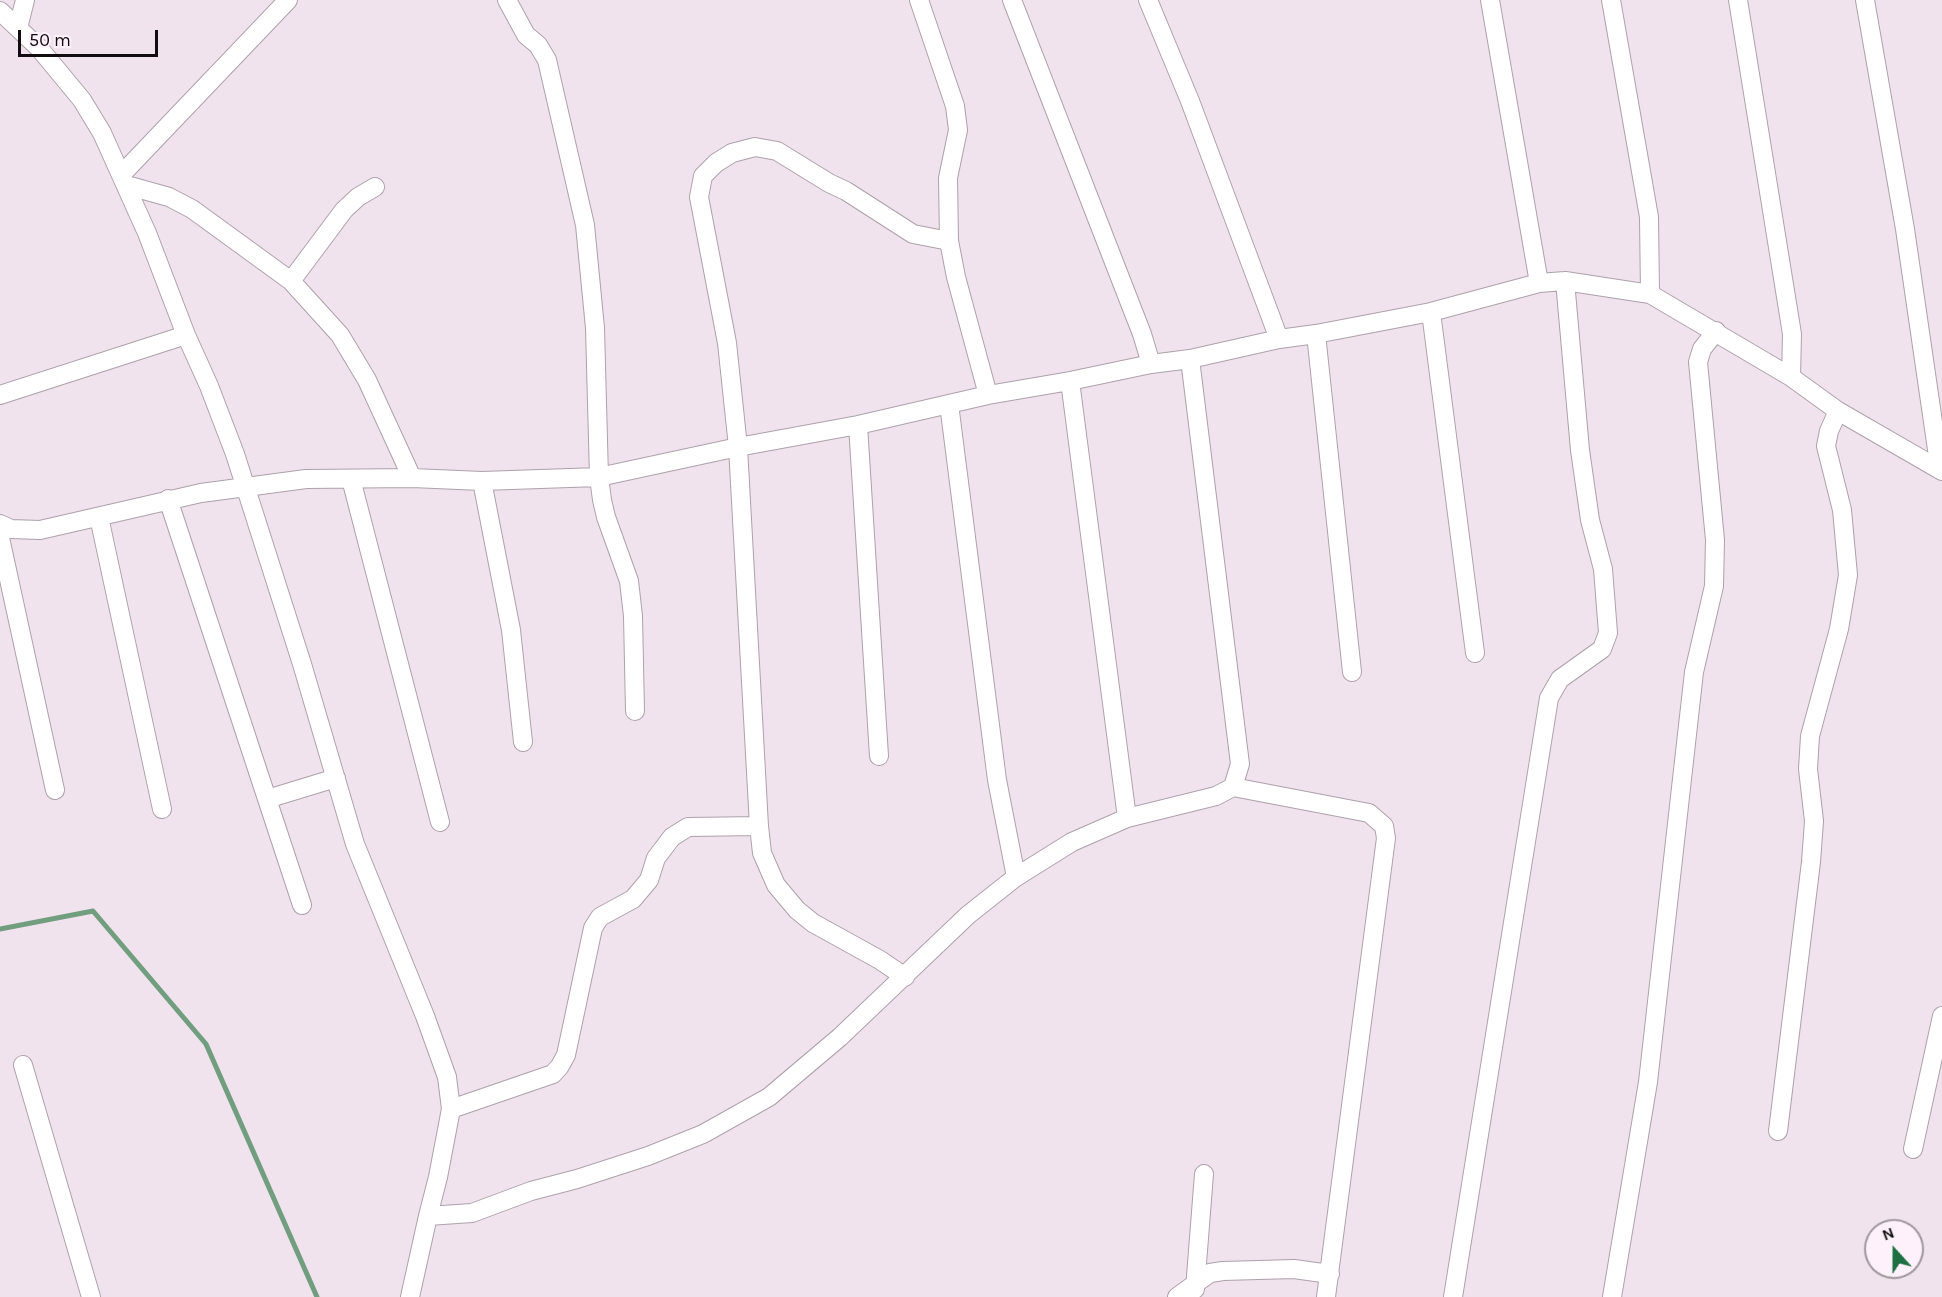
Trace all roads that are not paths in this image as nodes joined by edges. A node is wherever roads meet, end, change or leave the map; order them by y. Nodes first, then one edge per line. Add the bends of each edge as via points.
1 (25, 0) edge
2 (288, 0) edge
3 (507, 0) edge
4 (919, 0) edge
5 (1012, 0) edge
6 (1148, 0) edge
7 (1490, 0) edge
8 (1611, 0) edge
9 (1738, 0) edge
10 (1865, 0) edge
11 (0, 11) edge
12 (18, 28) junction
13 (123, 180) junction
14 (375, 188) dead end
15 (949, 241) junction
16 (291, 281) junction
17 (1565, 281) junction
18 (1539, 283) junction
19 (1650, 294) junction
20 (1431, 312) junction
21 (1716, 331) junction
22 (1316, 334) junction
23 (186, 335) junction
24 (1279, 339) junction
25 (1190, 359) junction
26 (1151, 364) junction
27 (1791, 376) junction
28 (1070, 381) junction
29 (0, 395) edge
30 (988, 395) junction
31 (949, 404) junction
32 (1838, 411) junction
33 (858, 425) junction
34 (738, 447) junction
35 (1941, 470) edge
36 (599, 477) junction
37 (412, 478) junction
38 (351, 479) junction
39 (482, 481) junction
40 (245, 486) junction
41 (168, 499) junction
42 (99, 517) junction
43 (0, 524) edge
44 (0, 538) edge
45 (1475, 653) dead end
46 (1352, 672) dead end
47 (635, 711) dead end
48 (523, 742) dead end
49 (879, 756) dead end
50 (336, 778) junction
51 (1233, 787) junction
52 (55, 790) dead end
53 (267, 799) junction
54 (162, 809) dead end
55 (1126, 818) junction
56 (440, 822) dead end
57 (759, 826) junction
58 (1016, 877) junction
59 (302, 905) dead end
60 (905, 977) junction
61 (1942, 1016) edge
62 (23, 1065) dead end
63 (451, 1109) junction
64 (1778, 1131) dead end
65 (1913, 1149) dead end
66 (1204, 1174) dead end
67 (428, 1215) junction
68 (1330, 1274) junction
69 (1195, 1289) edge
70 (91, 1297) edge
71 (410, 1297) edge
72 (1177, 1297) edge
73 (1326, 1297) edge
74 (1453, 1297) edge
75 (1612, 1297) edge

1 - 12 street
2 - 13 street
3 - 36 street via 526,34 547,60 585,225 595,328
4 - 15 street via 955,106 958,130 948,178
5 - 26 street
6 - 24 street
7 - 18 street
8 - 19 street via 1649,217
9 - 27 street via 1792,334
10 - 35 street
11 - 12 street
12 - 13 street via 82,100
13 - 16 street via 192,209
13 - 23 street
14 - 16 street via 344,210
15 - 30 street
15 - 34 street via 913,234 777,151 754,147 732,153 716,163 703,176 699,197 727,343
16 - 37 street via 340,335 367,380
17 - 18 street
17 - 19 street
17 - 74 street via 1580,450 1590,520 1603,568 1608,633 1602,649 1560,679 1549,698
18 - 20 street
19 - 21 street
20 - 22 street
20 - 45 street
21 - 27 street
21 - 75 street via 1698,362 1715,540 1714,586 1694,672 1648,1082
22 - 24 street
22 - 46 street
23 - 29 street
23 - 40 street
24 - 25 street
25 - 26 street
25 - 51 street via 1240,764
26 - 28 street
27 - 32 street
28 - 30 street
28 - 55 street
30 - 31 street
31 - 33 street
31 - 58 street via 998,780
32 - 35 street
32 - 64 street via 1826,446 1842,510 1848,575 1839,628 1810,736 1808,769 1814,821 1811,862
33 - 34 street
33 - 49 street
34 - 36 street
34 - 57 street
36 - 39 street
36 - 47 street via 606,518 629,581
37 - 38 street
37 - 39 street
38 - 40 street
38 - 56 street
39 - 48 street via 511,630
40 - 41 street
40 - 50 street
41 - 42 street
41 - 53 street
42 - 43 street via 39,530 11,529
42 - 54 street
44 - 52 street
50 - 53 street
50 - 63 street via 355,844 447,1077
51 - 55 street via 1216,796
51 - 68 street via 1369,813 1384,826 1386,838
53 - 59 street
55 - 58 street via 1072,842
57 - 60 street via 762,853 776,885 797,910
57 - 63 street via 688,827 672,837 656,858 649,880 633,899 600,917 593,928 566,1055 560,1066 553,1074
58 - 60 street via 969,915
60 - 67 street via 769,1097 703,1134 648,1156 472,1213
61 - 65 street
62 - 70 street
63 - 67 street
66 - 69 street
67 - 71 street
68 - 69 street via 1294,1269 1223,1270 1210,1273
68 - 73 street
69 - 72 street

